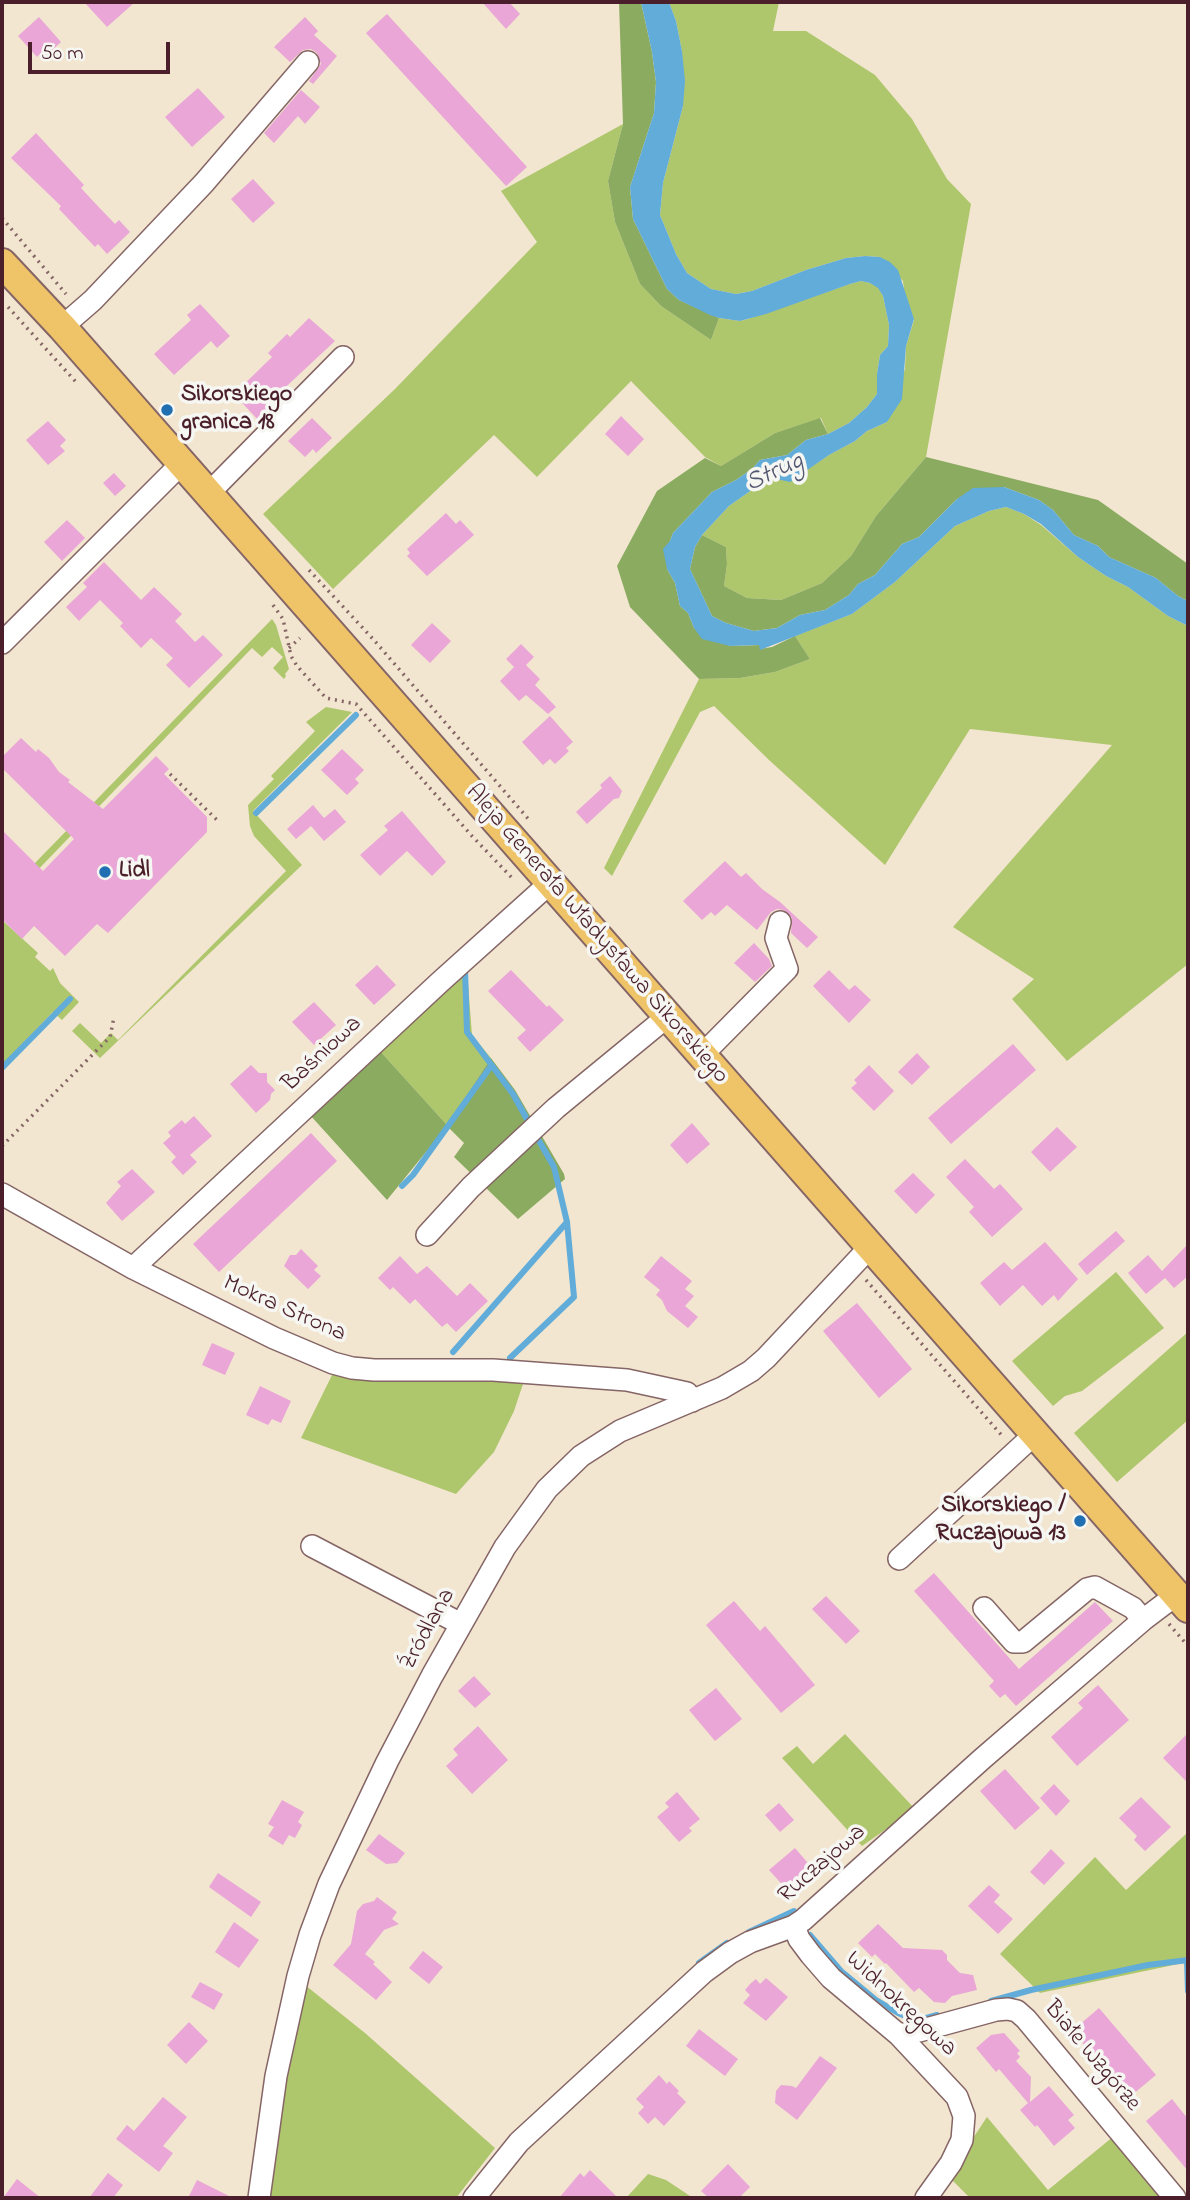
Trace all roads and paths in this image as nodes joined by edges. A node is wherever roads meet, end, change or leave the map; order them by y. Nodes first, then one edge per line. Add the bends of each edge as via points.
1 (308, 62) dead end
2 (4, 270) edge
3 (62, 327) junction
4 (343, 357) dead end
5 (182, 463) junction
6 (208, 494) junction
7 (300, 638) dead end
8 (288, 640) dead end
9 (2, 643) edge
10 (289, 648) junction
11 (170, 774) dead end
12 (220, 823) dead end
13 (541, 891) junction
14 (780, 922) dead end
15 (668, 1016) junction
16 (114, 1017) dead end
17 (702, 1055) junction
18 (2, 1146) edge
19 (2, 1194) edge
20 (427, 1236) dead end
21 (862, 1256) junction
22 (133, 1268) junction
23 (692, 1401) junction
24 (1026, 1443) junction
25 (312, 1546) dead end
26 (899, 1559) dead end
27 (984, 1608) dead end
28 (1166, 1608) edge
29 (461, 1624) junction
30 (1188, 1646) edge
31 (794, 1926) junction
32 (899, 2035) junction
33 (259, 2197) edge
34 (474, 2198) edge
35 (926, 2198) edge
36 (1175, 2198) edge

1 - 3 street via 204,183
2 - 3 main road, Aleja Generała Władysława Sikorskiego
3 - 5 main road, Aleja Generała Władysława Sikorskiego
4 - 6 street
5 - 6 main road, Aleja Generała Władysława Sikorskiego
5 - 9 street
6 - 13 main road, Aleja Generała Władysława Sikorskiego
7 - 10 path
8 - 10 path
10 - 13 path via 295,662 326,698 356,704 472,836
11 - 12 path
13 - 15 main road, Aleja Generała Władysława Sikorskiego
13 - 22 street, Baśniowa
14 - 17 street via 776,938 787,968
15 - 17 main road, Aleja Generała Władysława Sikorskiego
15 - 20 street via 556,1108 471,1187
16 - 18 path via 110,1037
17 - 21 main road, Aleja Generała Władysława Sikorskiego
19 - 22 street, Mokra Strona
21 - 23 street, Źródlana via 751,1371
21 - 24 main road, Aleja Generała Władysława Sikorskiego
21 - 24 path
22 - 23 street, Mokra Strona via 274,1338 352,1368 493,1370 627,1380 687,1394
23 - 29 street, Źródlana via 620,1431 563,1471 505,1547
24 - 26 street
24 - 28 main road, Aleja Generała Władysława Sikorskiego
25 - 29 street
27 - 28 street via 1014,1642 1023,1642 1095,1587 1133,1608
28 - 30 path
28 - 31 street, Ruczajowa via 982,1759
29 - 33 street, Źródlana via 357,1824 310,1935 276,2076
31 - 32 street, Widnokręgowa via 831,1978
31 - 34 street, Ruczajowa via 750,1942 704,1972 519,2142
32 - 35 street, Widnokręgowa via 951,2089 964,2116 958,2150
32 - 36 street, Białe Wzgórze via 996,2010 1017,2011

